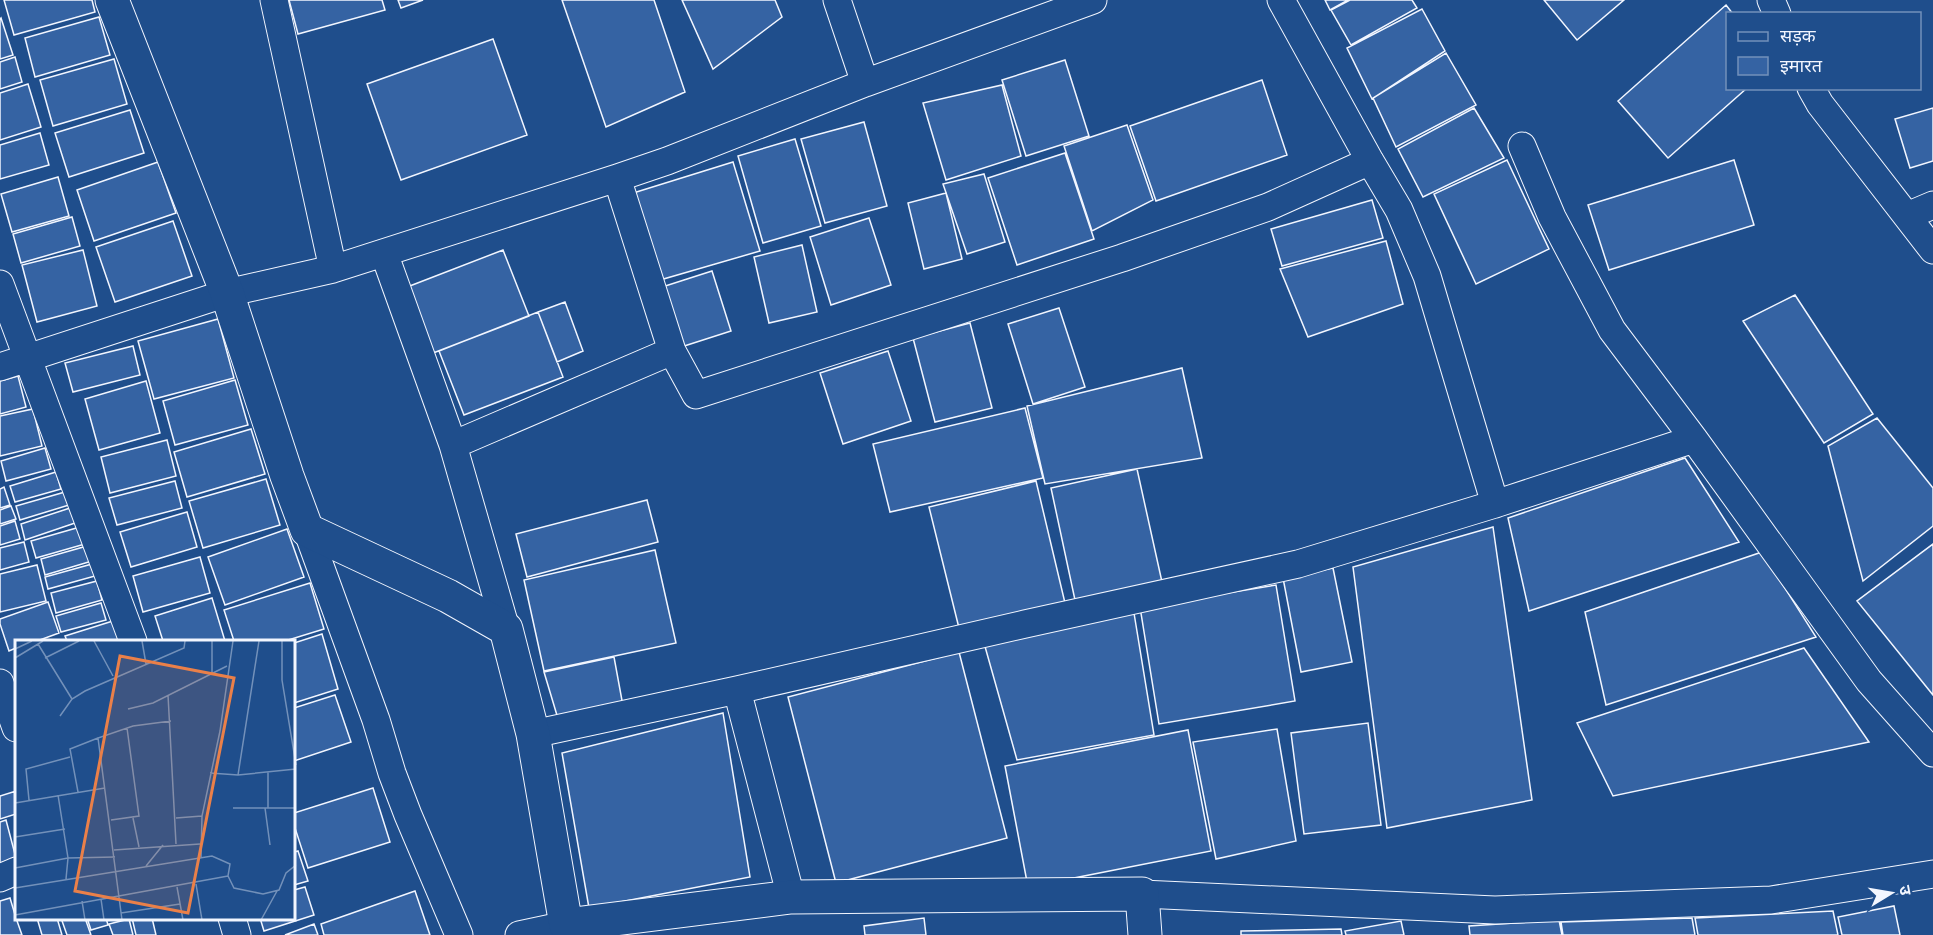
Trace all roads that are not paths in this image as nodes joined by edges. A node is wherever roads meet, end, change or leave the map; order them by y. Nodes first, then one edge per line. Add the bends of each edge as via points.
1 (112, 0) edge
2 (274, 0) edge
3 (837, 0) edge
4 (1093, 0) edge
5 (1281, 0) edge
6 (866, 83) junction
7 (1812, 90) edge
8 (1522, 146) dead end
9 (1370, 161) junction
10 (617, 178) junction
11 (1933, 205) edge
12 (1907, 216) junction
13 (1933, 250) edge
14 (384, 253) junction
15 (333, 269) junction
16 (0, 284) edge
17 (227, 293) junction
18 (672, 351) junction
19 (27, 358) junction
20 (0, 367) edge
21 (1694, 439) junction
22 (453, 446) junction
23 (1495, 504) junction
24 (307, 530) junction
25 (506, 629) junction
26 (133, 640) edge
27 (0, 683) edge
28 (737, 690) junction
29 (15, 725) edge
30 (533, 734) junction
31 (1933, 753) edge
32 (15, 872) edge
33 (1933, 874) edge
34 (0, 878) edge
35 (1142, 894) junction
36 (791, 897) junction
37 (232, 920) edge
38 (566, 925) junction
39 (237, 935) edge
40 (459, 935) edge
41 (519, 935) edge
42 (1145, 935) edge

1 - 17 street
2 - 15 street
3 - 6 street
4 - 6 street
5 - 9 street
6 - 10 street
7 - 12 street
8 - 21 street via 1552,217 1612,330
9 - 18 street via 1268,207 1156,246 696,395
9 - 23 street via 1399,210 1427,276
10 - 14 street
10 - 18 street
11 - 12 street
12 - 13 street
14 - 15 street
14 - 22 street
15 - 17 street
16 - 19 street
17 - 19 street
17 - 24 street
18 - 22 street
19 - 20 street
19 - 26 street
21 - 23 street
21 - 31 street via 1869,681
22 - 25 street
23 - 28 street via 1298,564
24 - 25 street via 448,596
24 - 40 street via 400,794
25 - 30 street
27 - 29 street
28 - 30 street
28 - 36 street
30 - 38 street
32 - 34 street
33 - 35 street via 1772,900 1495,910
35 - 36 street
35 - 42 street
36 - 38 street
37 - 39 street
38 - 41 street

